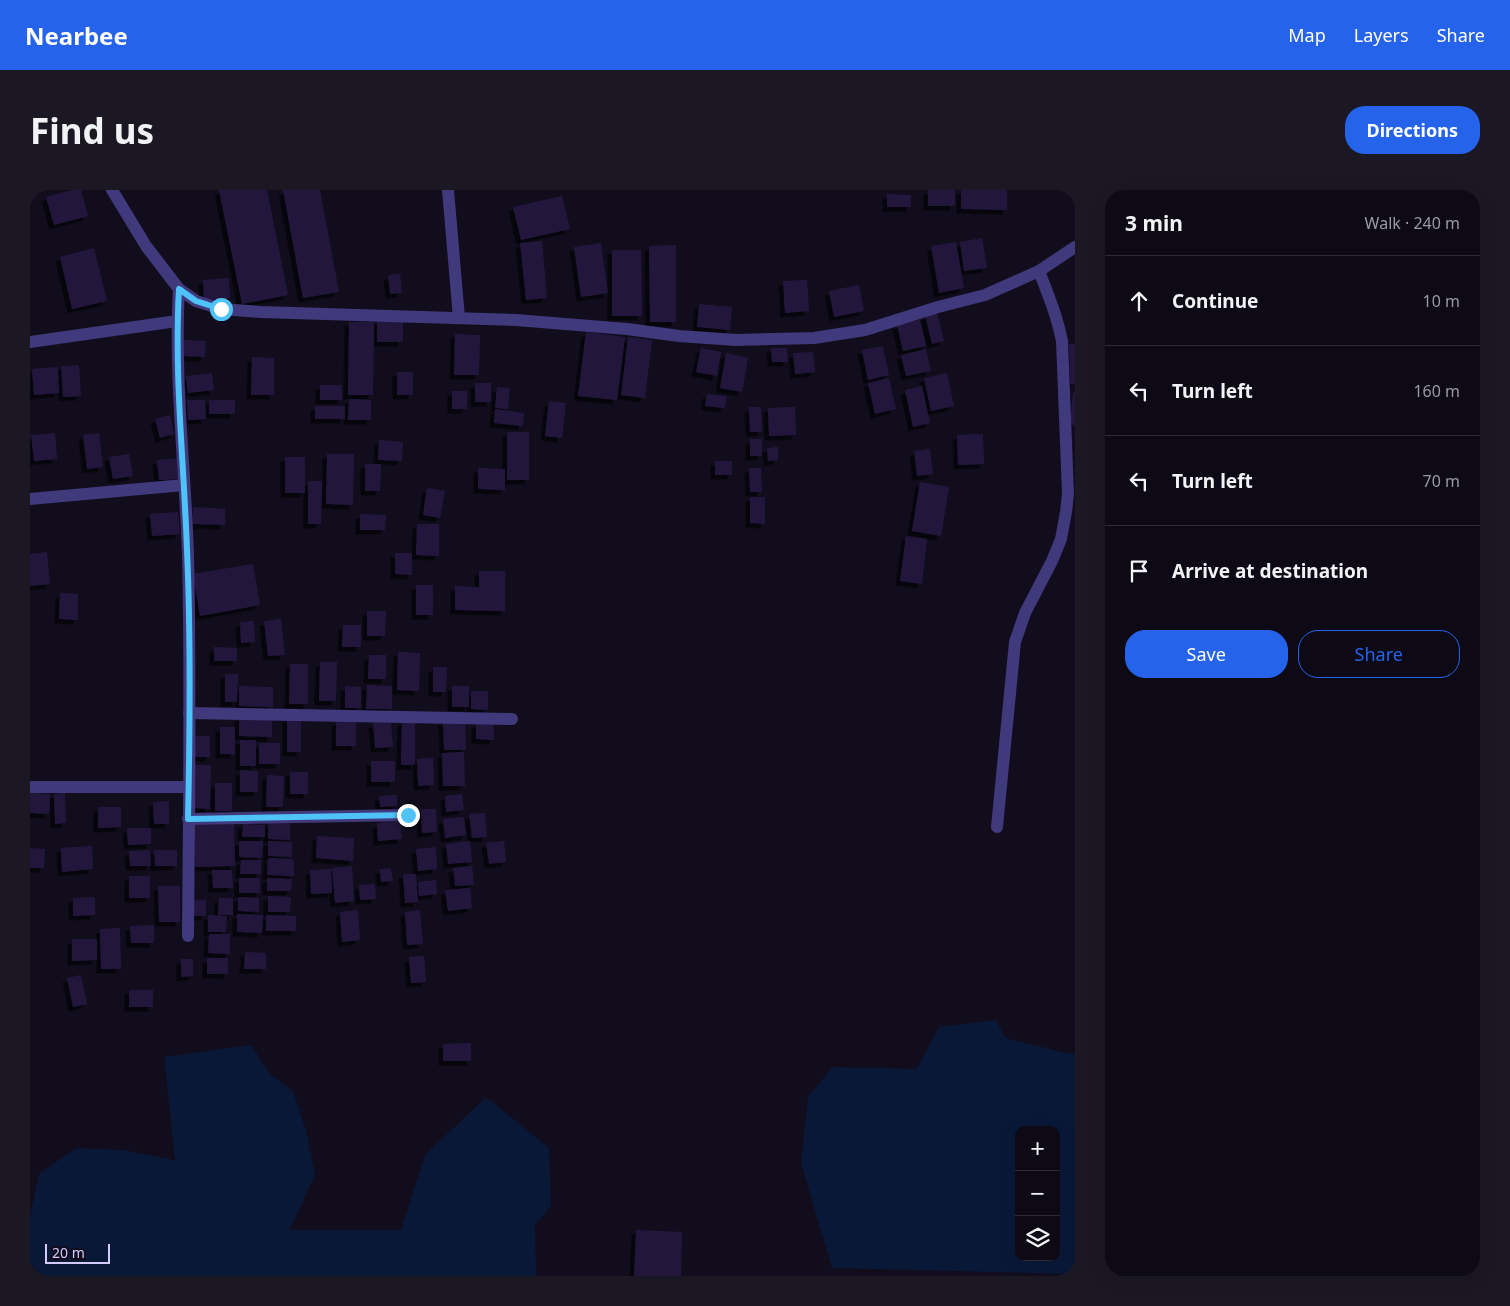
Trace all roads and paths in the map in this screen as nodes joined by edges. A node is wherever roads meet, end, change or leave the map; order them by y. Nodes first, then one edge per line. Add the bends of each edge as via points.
1 (112, 190) edge
2 (448, 190) edge
3 (1075, 247) edge
4 (1039, 271) junction
5 (179, 289) junction
6 (459, 318) junction
7 (177, 321) junction
8 (30, 342) edge
9 (184, 485) junction
10 (1072, 493) edge
11 (30, 499) edge
12 (189, 713) junction
13 (512, 719) dead end
14 (32, 787) dead end
15 (189, 787) junction
16 (408, 815) dead end
17 (188, 819) junction
18 (998, 827) dead end
19 (188, 936) dead end

1 - 5 street via 146,246
2 - 6 street
3 - 4 street
4 - 6 street via 985,295 865,330 814,338 736,340 516,320
4 - 10 street via 1059,323 1062,341
5 - 6 street via 196,301 221,309
5 - 7 street
7 - 8 street
7 - 9 street
9 - 11 street
9 - 12 street via 188,552
10 - 18 street via 1061,539 1014,642
12 - 13 street
12 - 15 street
14 - 15 street
15 - 17 street
16 - 17 street
17 - 19 street

